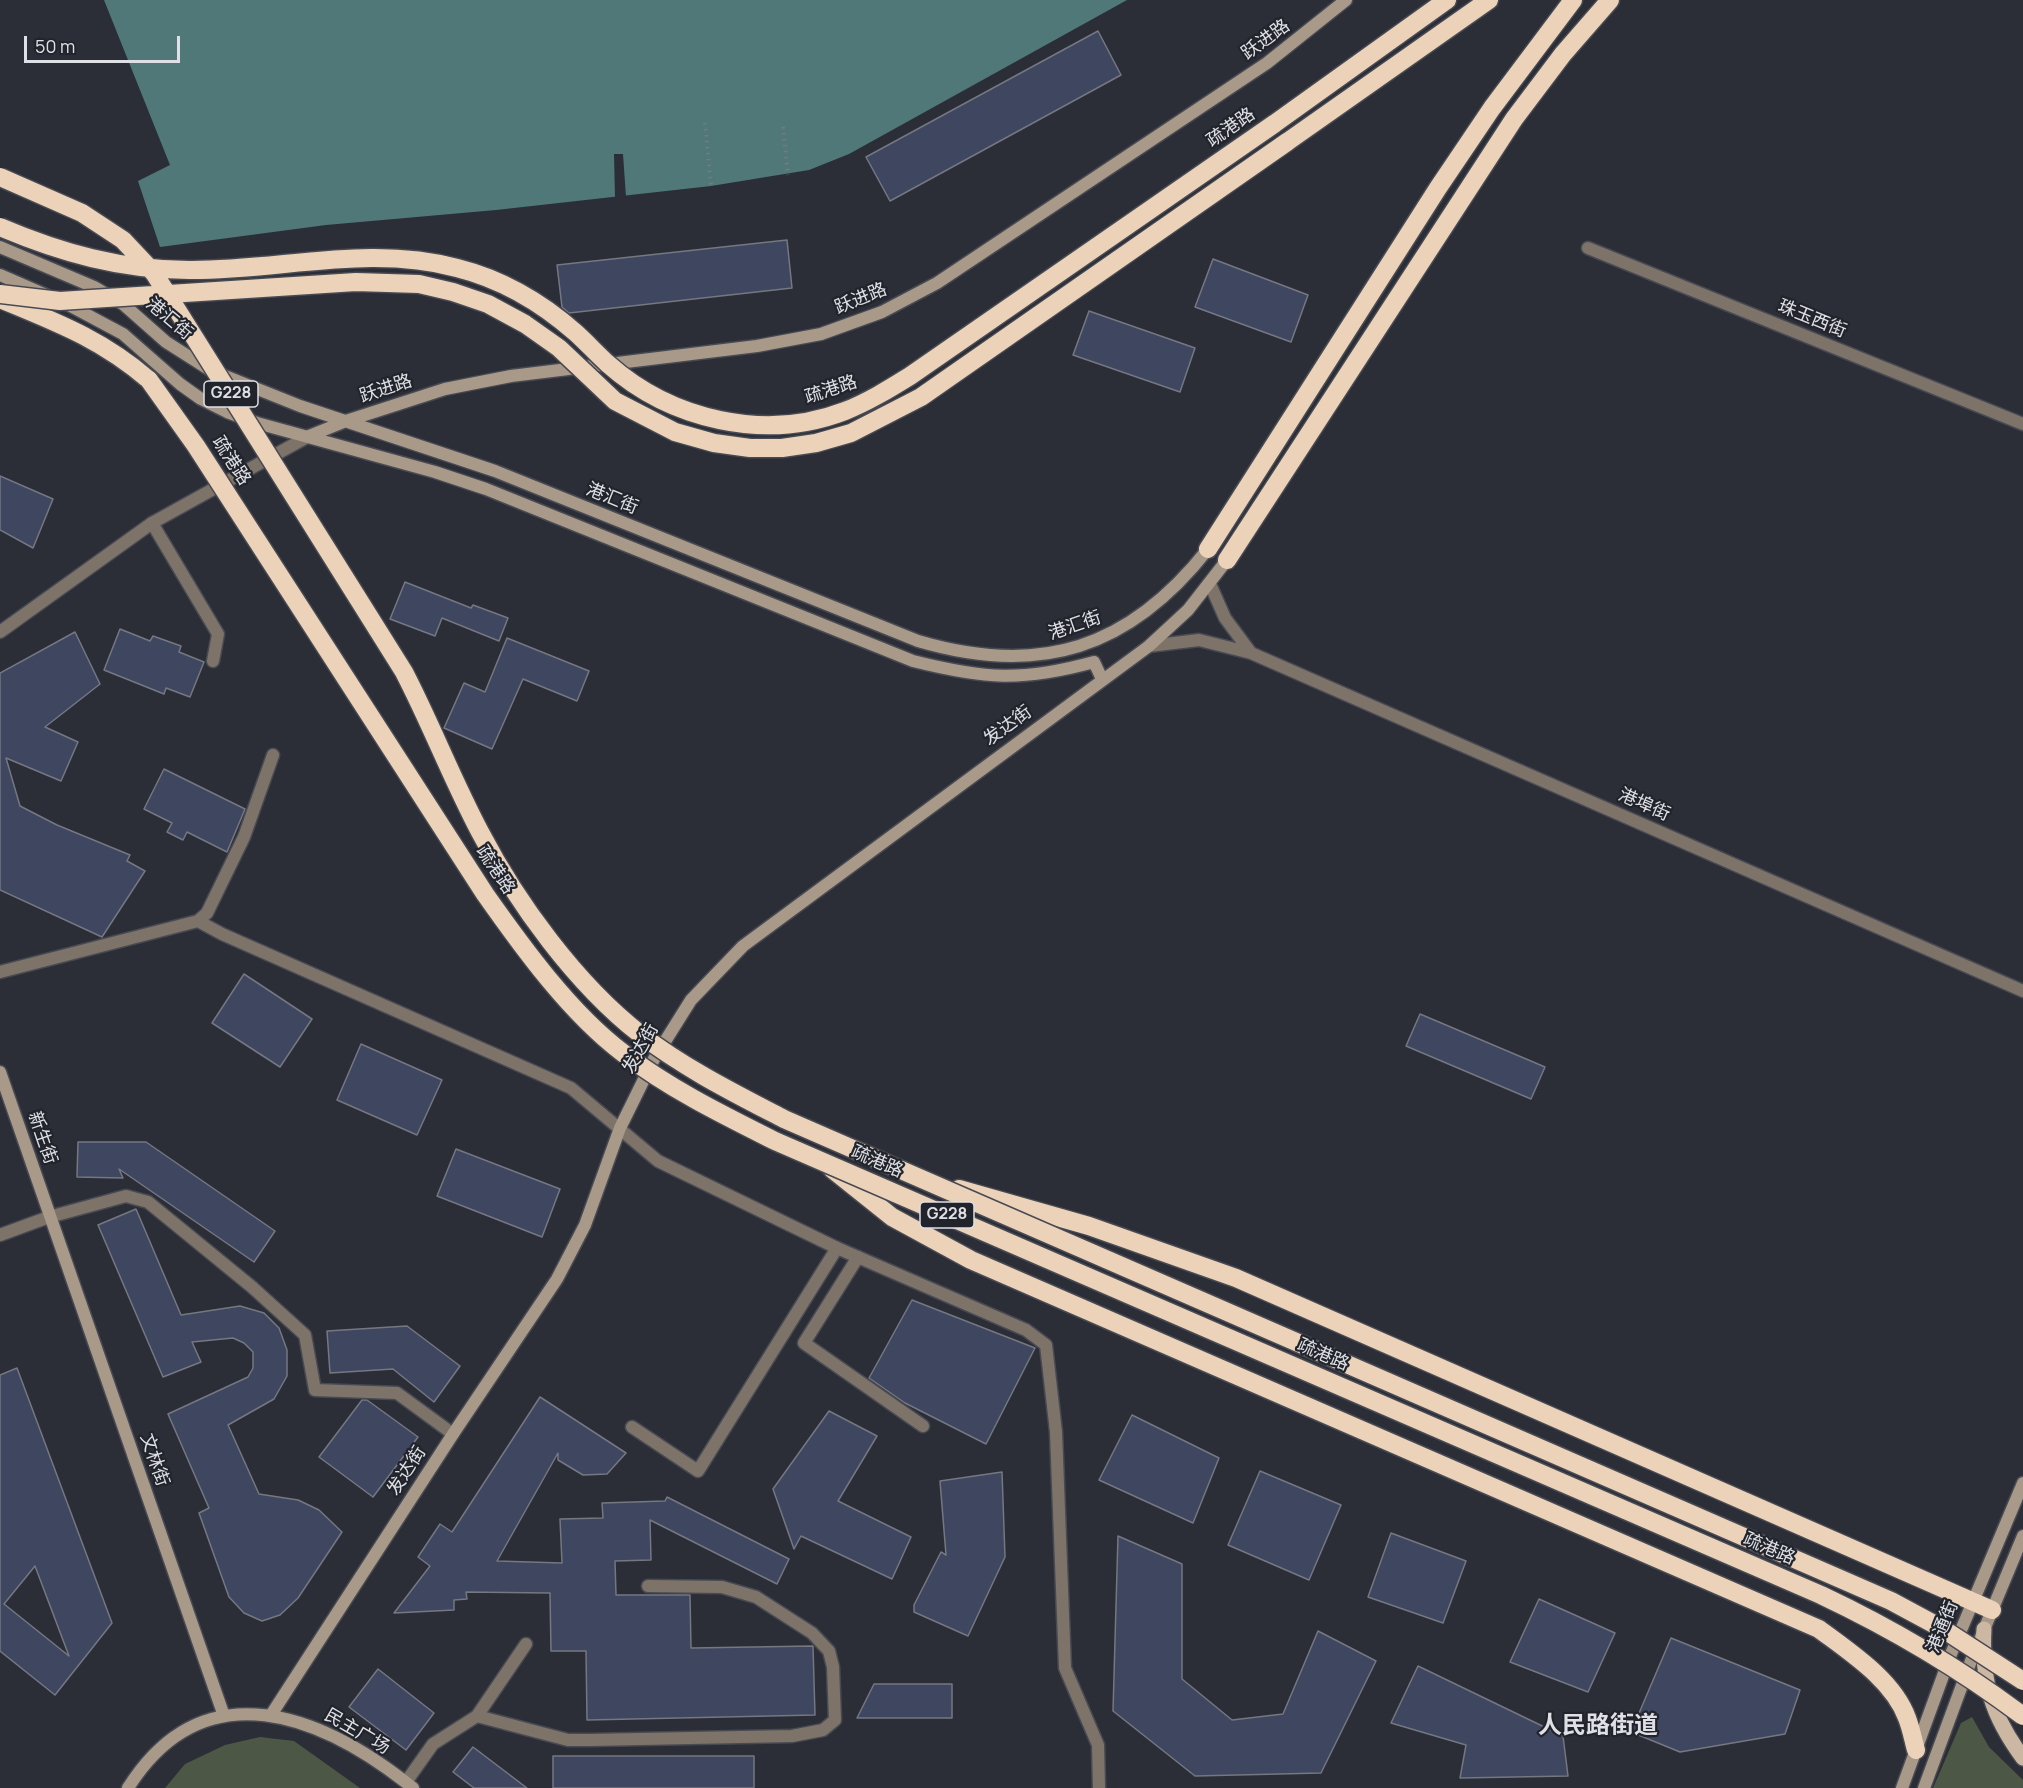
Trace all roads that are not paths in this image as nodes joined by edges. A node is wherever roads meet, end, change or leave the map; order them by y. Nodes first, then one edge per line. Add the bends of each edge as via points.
1 (1346, 0) edge
2 (1448, 0) edge
3 (1489, 0) edge
4 (1573, 0) edge
5 (1610, 0) edge
6 (0, 177) edge
7 (0, 227) edge
8 (0, 248) edge
9 (1588, 248) dead end
10 (0, 275) edge
11 (0, 294) edge
12 (0, 298) edge
13 (346, 421) junction
14 (2023, 424) edge
15 (309, 436) junction
16 (152, 523) junction
17 (1208, 549) joint
18 (1227, 560) joint
19 (1210, 584) junction
20 (0, 632) edge
21 (1085, 644) junction
22 (1149, 646) junction
23 (1251, 653) junction
24 (213, 662) dead end
25 (1094, 662) junction
26 (1102, 679) junction
27 (273, 755) dead end
28 (198, 921) junction
29 (0, 972) edge
30 (2023, 991) edge
31 (0, 1072) edge
32 (620, 1128) junction
33 (821, 1161) junction
34 (919, 1177) junction
35 (49, 1217) junction
36 (0, 1235) edge
37 (837, 1248) junction
38 (858, 1257) junction
39 (923, 1426) dead end
40 (632, 1427) dead end
41 (453, 1434) junction
42 (2023, 1483) edge
43 (2023, 1536) edge
44 (648, 1586) dead end
45 (1973, 1602) junction
46 (1992, 1610) junction
47 (1984, 1629) junction
48 (526, 1644) dead end
49 (2023, 1681) edge
50 (272, 1715) junction
51 (224, 1716) junction
52 (477, 1716) junction
53 (2023, 1716) edge
54 (1916, 1750) junction
55 (2023, 1758) edge
56 (409, 1785) edge
57 (128, 1788) edge
58 (1099, 1788) edge
59 (1902, 1788) edge
60 (1924, 1788) edge

1 - 13 street, 跃进路 via 1257,69 938,283 882,312 821,334 757,346 511,376 445,389
2 - 7 highway, 疏港路, bridge via 910,376 844,411 814,420 751,425 685,411 655,398 608,364 540,305 497,282 458,268 390,258 191,270 145,269 46,247
3 - 11 highway, bridge via 921,397 851,433 816,443 750,448 675,432 615,401 559,348 525,324 479,301 419,284 356,282 60,301
4 - 17 highway via 1438,188
5 - 18 highway via 1514,119
6 - 34 highway, 疏港路 / G228, bridge via 82,213 123,240 154,273 404,672 479,831 506,878 590,986 639,1033 711,1081 784,1119
8 - 13 street, 港汇街 via 94,287 123,304 166,342 210,370
9 - 14 street, 珠玉西街
10 - 15 street via 85,312 123,334 201,399 257,423
12 - 33 highway, 疏港路 / G228, bridge via 89,336 149,380 190,436 485,894 523,948 571,1003 623,1053 699,1102
13 - 15 street, 跃进路
13 - 21 street, 港汇街 via 495,471 918,641 957,653 1000,658 1046,655
15 - 16 street
15 - 25 street via 486,489 914,661 960,672 1013,678
16 - 20 street
16 - 24 street via 218,634
17 - 21 street, 港汇街 via 1158,604 1127,626
18 - 19 street, 发达街
19 - 22 street, 发达街
19 - 23 street via 1225,618
21 - 25 street
22 - 23 street, 港埠街 via 1199,640
22 - 26 street, 发达街
23 - 30 street, 港埠街
25 - 26 street
26 - 32 street, 发达街 via 743,946 691,1000 654,1059
27 - 28 street via 244,837 207,913
28 - 29 street
28 - 32 street via 571,1088
31 - 35 street, 新生街
32 - 37 street via 658,1161
32 - 41 street, 发达街 via 585,1225 557,1279
33 - 53 highway, 疏港路 / G228, bridge via 1821,1594 1930,1652
33 - 54 highway, bridge via 892,1217 971,1260 1819,1629 1889,1688 1907,1717
34 - 45 highway, bridge via 1089,1226 1236,1278
34 - 49 highway, 疏港路 / G228, bridge via 1830,1573 1942,1629
35 - 36 street
35 - 41 street via 126,1196 148,1202 305,1335 315,1390 397,1393
35 - 51 street, 文林街
37 - 38 street
37 - 40 street via 698,1471
38 - 39 street via 804,1343
38 - 58 street via 1026,1330 1046,1345 1056,1432 1065,1668 1098,1745
41 - 50 street, 发达街
42 - 45 street, 港通街
43 - 46 street
44 - 52 street via 733,1590 756,1597 812,1634 831,1659 835,1720 824,1730 792,1736 568,1740
45 - 46 highway
45 - 54 street, 港通街
46 - 47 street
47 - 55 main road via 1982,1660 1989,1696 2005,1734
47 - 60 street
48 - 52 street
50 - 51 street, 民主广场
50 - 56 street, 民主广场 via 331,1735
51 - 57 street, 民主广场 via 167,1740 143,1764
52 - 56 street via 433,1744
54 - 59 street, 港通街

